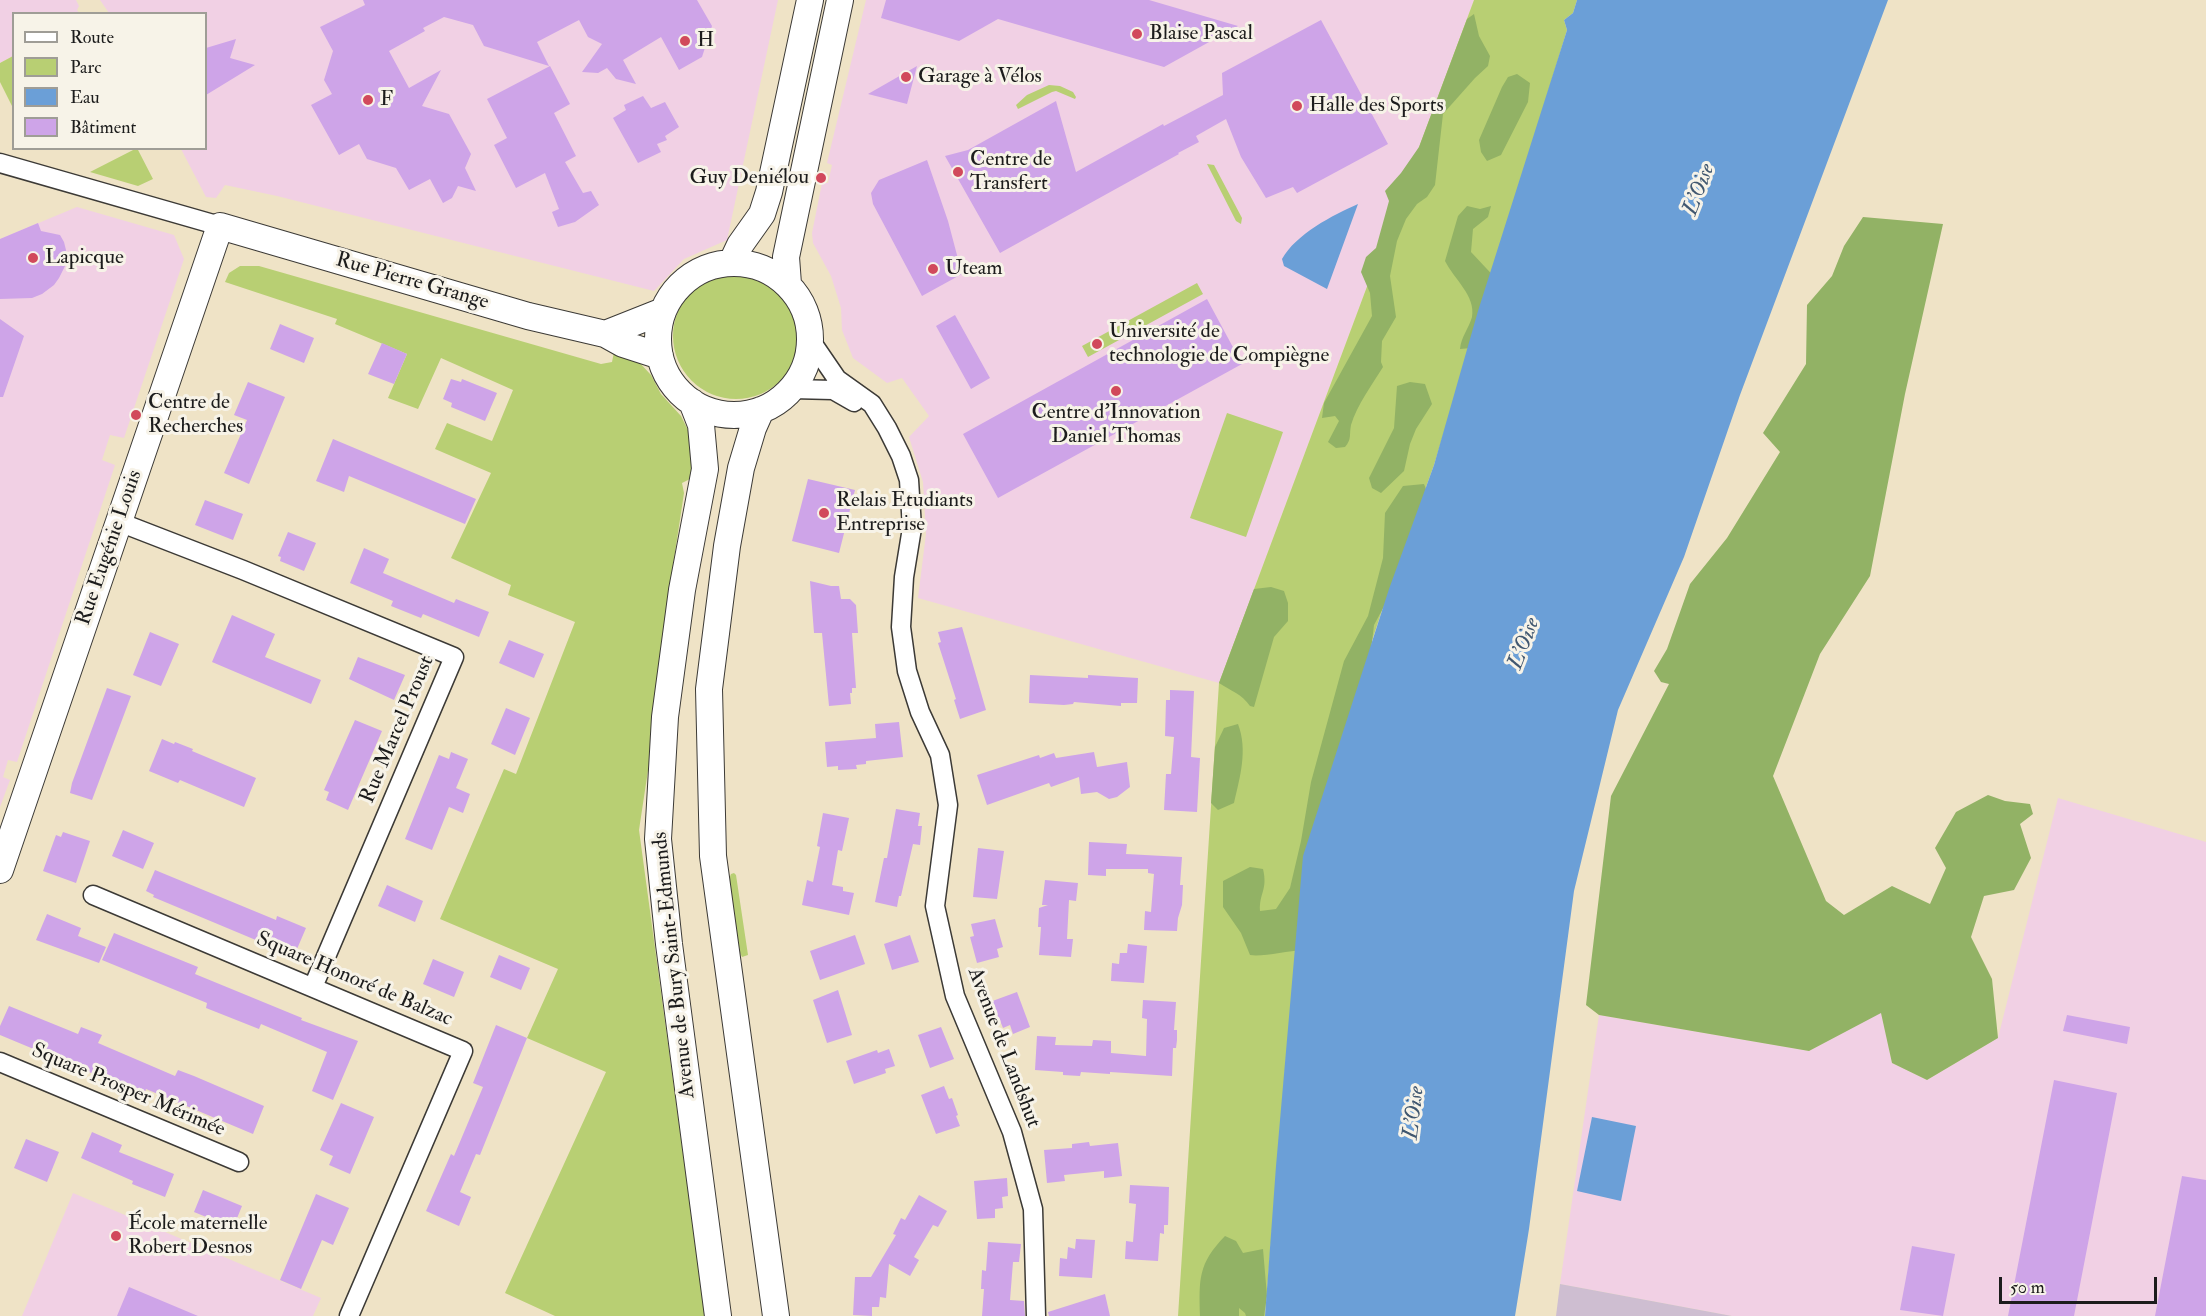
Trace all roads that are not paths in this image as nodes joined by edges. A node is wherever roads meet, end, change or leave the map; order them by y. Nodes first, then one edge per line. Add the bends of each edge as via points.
1 (810, 0) edge
2 (840, 0) edge
3 (0, 163) edge
4 (220, 226) junction
5 (732, 262) junction
6 (788, 284) junction
7 (663, 311) junction
8 (605, 334) junction
9 (811, 341) junction
10 (660, 356) junction
11 (792, 389) junction
12 (692, 402) junction
13 (761, 410) junction
14 (879, 415) junction
15 (119, 522) junction
16 (0, 870) edge
17 (93, 895) dead end
18 (313, 987) junction
19 (0, 1062) edge
20 (238, 1162) dead end
21 (349, 1316) edge
22 (718, 1316) edge
23 (776, 1316) edge
24 (1036, 1316) edge

1 - 5 main road via 769,192 762,214
2 - 6 main road via 786,257
3 - 4 street
4 - 8 main road, Rue Pierre Grange via 528,316
4 - 15 main road, Rue Eugénie Louis
5 - 6 main road via 753,264
5 - 7 main road via 710,266 690,276 674,291
6 - 9 main road via 809,320
7 - 8 main road
7 - 10 main road via 658,333
8 - 10 main road, Rue Pierre Grange
9 - 11 main road via 806,367
9 - 14 street, Avenue de Landshut via 837,379 872,404
10 - 12 main road via 677,390
11 - 13 main road
11 - 14 street via 833,390
12 - 13 main road via 714,412 737,415
12 - 22 main road, Avenue de Bury Saint-Edmunds via 700,426 705,469 682,590 665,717 658,839
13 - 23 main road via 741,468 709,689 711,813 713,856
14 - 24 street, Avenue de Landshut via 902,456 909,480 912,528 901,627 907,671 940,755 948,805 935,906 955,996 1012,1132 1033,1209
15 - 16 main road, Rue Eugénie Louis
15 - 18 street, Rue Marcel Proust via 454,657
17 - 18 street, Square Honoré de Balzac
18 - 21 street, Square Honoré de Balzac via 463,1051
19 - 20 street, Square Prosper Mérimée

